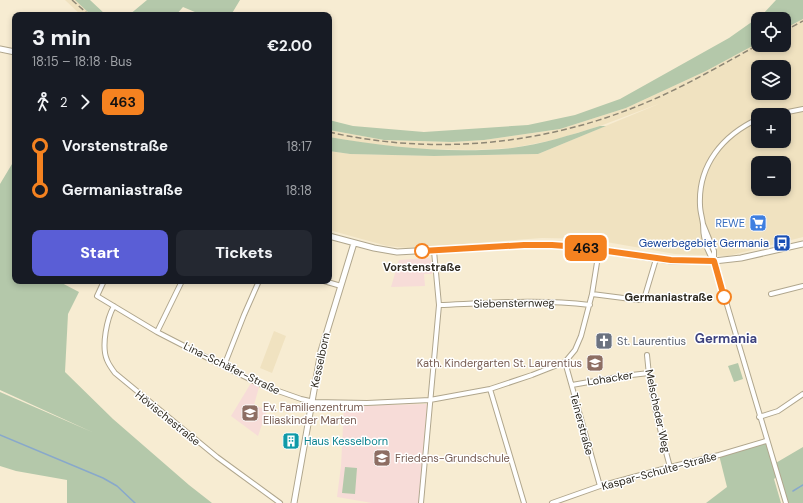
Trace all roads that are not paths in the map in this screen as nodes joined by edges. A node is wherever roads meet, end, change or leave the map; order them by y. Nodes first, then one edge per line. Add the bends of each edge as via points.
1 (0, 49) edge
2 (12, 51) edge
3 (803, 109) edge
4 (791, 111) edge
5 (751, 122) edge
6 (332, 237) edge
7 (354, 243) junction
8 (803, 244) edge
9 (434, 250) junction
10 (599, 250) junction
11 (656, 259) junction
12 (714, 261) junction
13 (103, 284) edge
14 (181, 284) edge
15 (258, 284) edge
16 (332, 284) edge
17 (340, 286) junction
18 (803, 286) edge
19 (592, 294) junction
20 (771, 294) dead end
21 (439, 305) junction
22 (590, 305) junction
23 (114, 306) junction
24 (157, 332) junction
25 (647, 355) dead end
26 (565, 362) junction
27 (224, 366) junction
28 (649, 373) junction
29 (572, 385) junction
30 (490, 389) junction
31 (803, 394) edge
32 (430, 400) junction
33 (312, 401) junction
34 (760, 417) junction
35 (766, 441) junction
36 (670, 467) junction
37 (600, 486) junction
38 (280, 503) edge
39 (294, 503) edge
40 (421, 503) edge
41 (524, 503) edge
42 (552, 503) edge
43 (786, 503) edge

1 - 2 street
3 - 4 street
5 - 12 street via 729,136 715,151 705,173 700,205 702,228 707,252
6 - 7 street
7 - 9 street via 397,252
7 - 17 street, Kesselborn
8 - 12 street via 741,258
9 - 10 street via 552,245
9 - 21 street
10 - 11 street
10 - 19 street
11 - 12 street
11 - 19 street via 644,299
12 - 34 street
13 - 23 street, Lina-Schäfer-Straße via 97,296
14 - 24 street
15 - 27 street
16 - 17 street
17 - 33 street, Kesselborn via 321,351
18 - 20 street
19 - 22 street
21 - 22 street, Siebensternweg via 546,302
21 - 32 street
22 - 26 street via 575,350
23 - 24 street, Lina-Schäfer-Straße
23 - 38 street, Hövischestraße via 108,324 105,347 106,359 116,373 217,457
24 - 27 street, Lina-Schäfer-Straße
25 - 28 street, Melscheder Weg
26 - 29 street, Teinerstraße
26 - 30 street, Lina-Schäfer-Straße
27 - 33 street, Lina-Schäfer-Straße via 268,388
28 - 29 street, Lohacker
28 - 36 street, Melscheder Weg via 654,405
29 - 37 street, Teinerstraße
30 - 32 street, Lina-Schäfer-Straße
30 - 41 street
31 - 34 street via 778,411
32 - 33 street, Lina-Schäfer-Straße via 367,403
32 - 40 street
33 - 39 street, Kesselborn
34 - 35 street
35 - 36 street, Kaspar-Schulte-Straße
35 - 43 street
36 - 37 street, Kaspar-Schulte-Straße
37 - 42 street, Kaspar-Schulte-Straße

